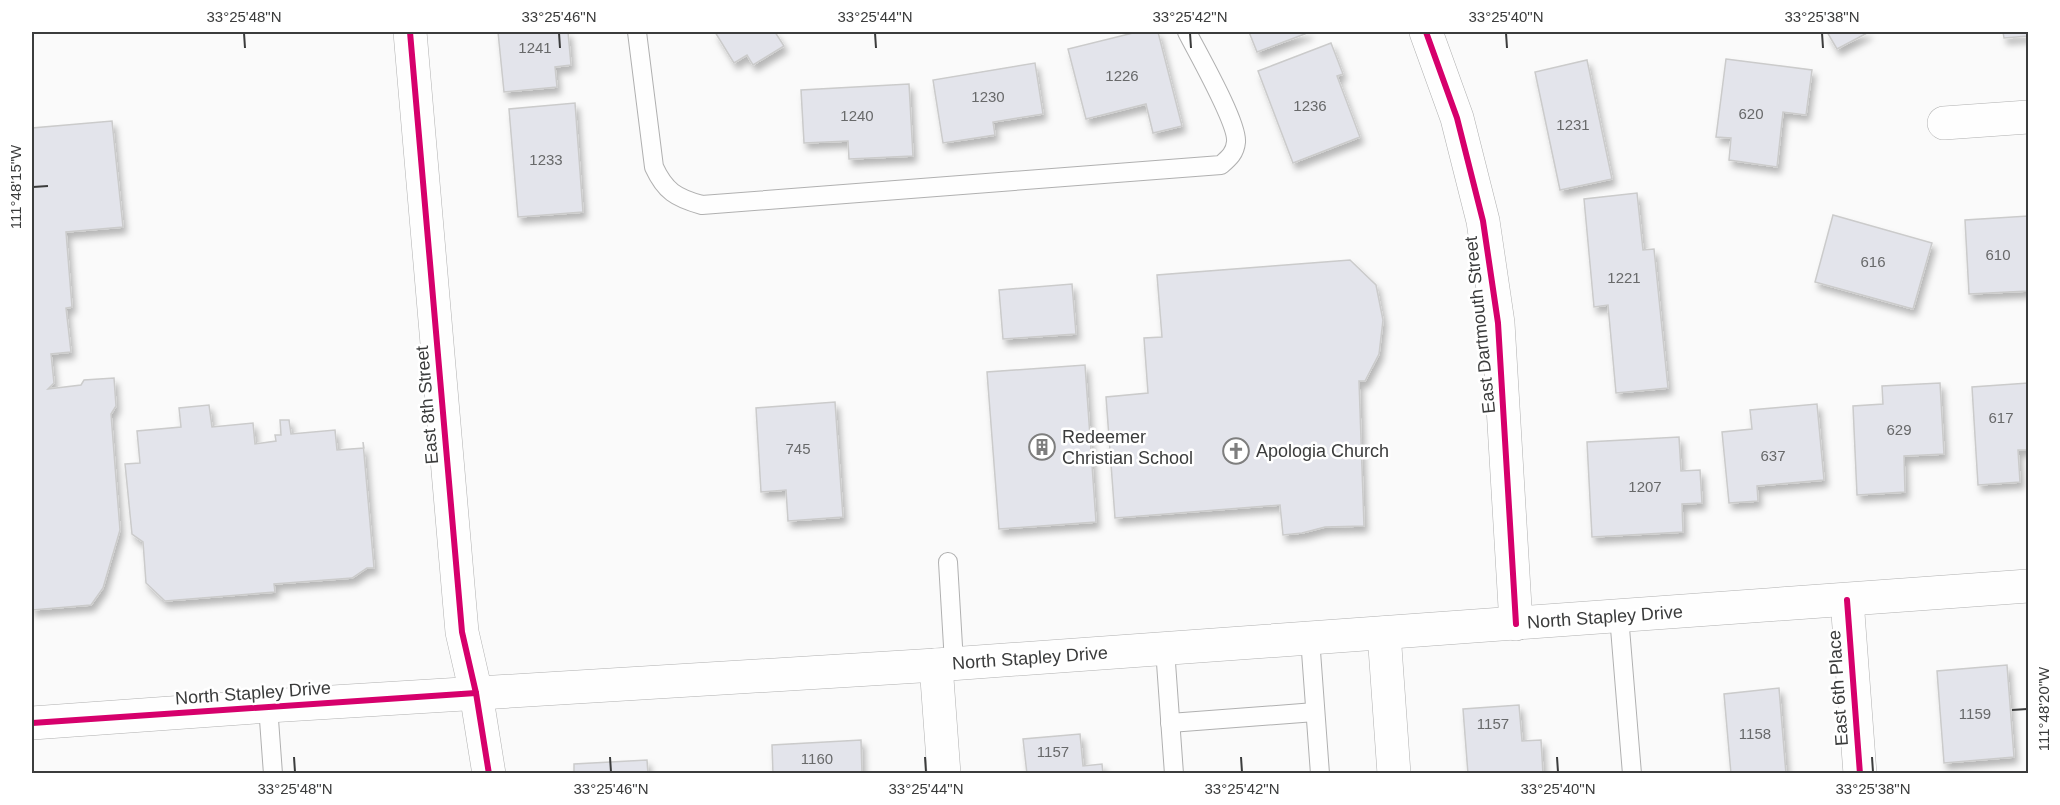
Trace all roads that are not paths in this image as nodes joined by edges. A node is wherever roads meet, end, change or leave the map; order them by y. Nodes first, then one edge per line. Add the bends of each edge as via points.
1 (410, 32) edge
2 (637, 32) edge
3 (1187, 32) edge
4 (1426, 32) edge
5 (2028, 117) edge
6 (1944, 123) dead end
7 (948, 562) dead end
8 (2028, 586) edge
9 (1846, 600) junction
10 (1619, 616) junction
11 (1516, 624) junction
12 (1384, 633) junction
13 (1310, 638) junction
14 (1165, 649) junction
15 (945, 664) junction
16 (476, 693) junction
17 (268, 706) junction
18 (1315, 712) junction
19 (32, 723) edge
20 (1170, 723) junction
21 (273, 774) edge
22 (489, 774) edge
23 (944, 774) edge
24 (1174, 774) edge
25 (1320, 774) edge
26 (1394, 774) edge
27 (1632, 774) edge
28 (1860, 774) edge

1 - 16 main road, East 8th Street via 462,632
2 - 3 lane via 654,166 672,193 702,205 1221,165 1233,155 1237,140 1228,113
4 - 11 main road, East Dartmouth Street via 1457,117 1483,221 1498,323
5 - 6 main road
7 - 15 lane
8 - 9 main road, North Stapley Drive
9 - 10 main road, North Stapley Drive
9 - 28 main road, East 6th Place
10 - 11 main road, North Stapley Drive
10 - 27 lane
11 - 12 main road, North Stapley Drive
12 - 13 main road, North Stapley Drive
12 - 26 main road
13 - 14 main road, North Stapley Drive
13 - 18 lane
14 - 15 main road, North Stapley Drive
14 - 20 lane
15 - 16 main road, North Stapley Drive
15 - 23 main road
16 - 17 main road, North Stapley Drive
16 - 22 main road, East 8th Street
17 - 19 main road, North Stapley Drive
17 - 21 lane
18 - 20 lane
18 - 25 lane
20 - 24 lane

